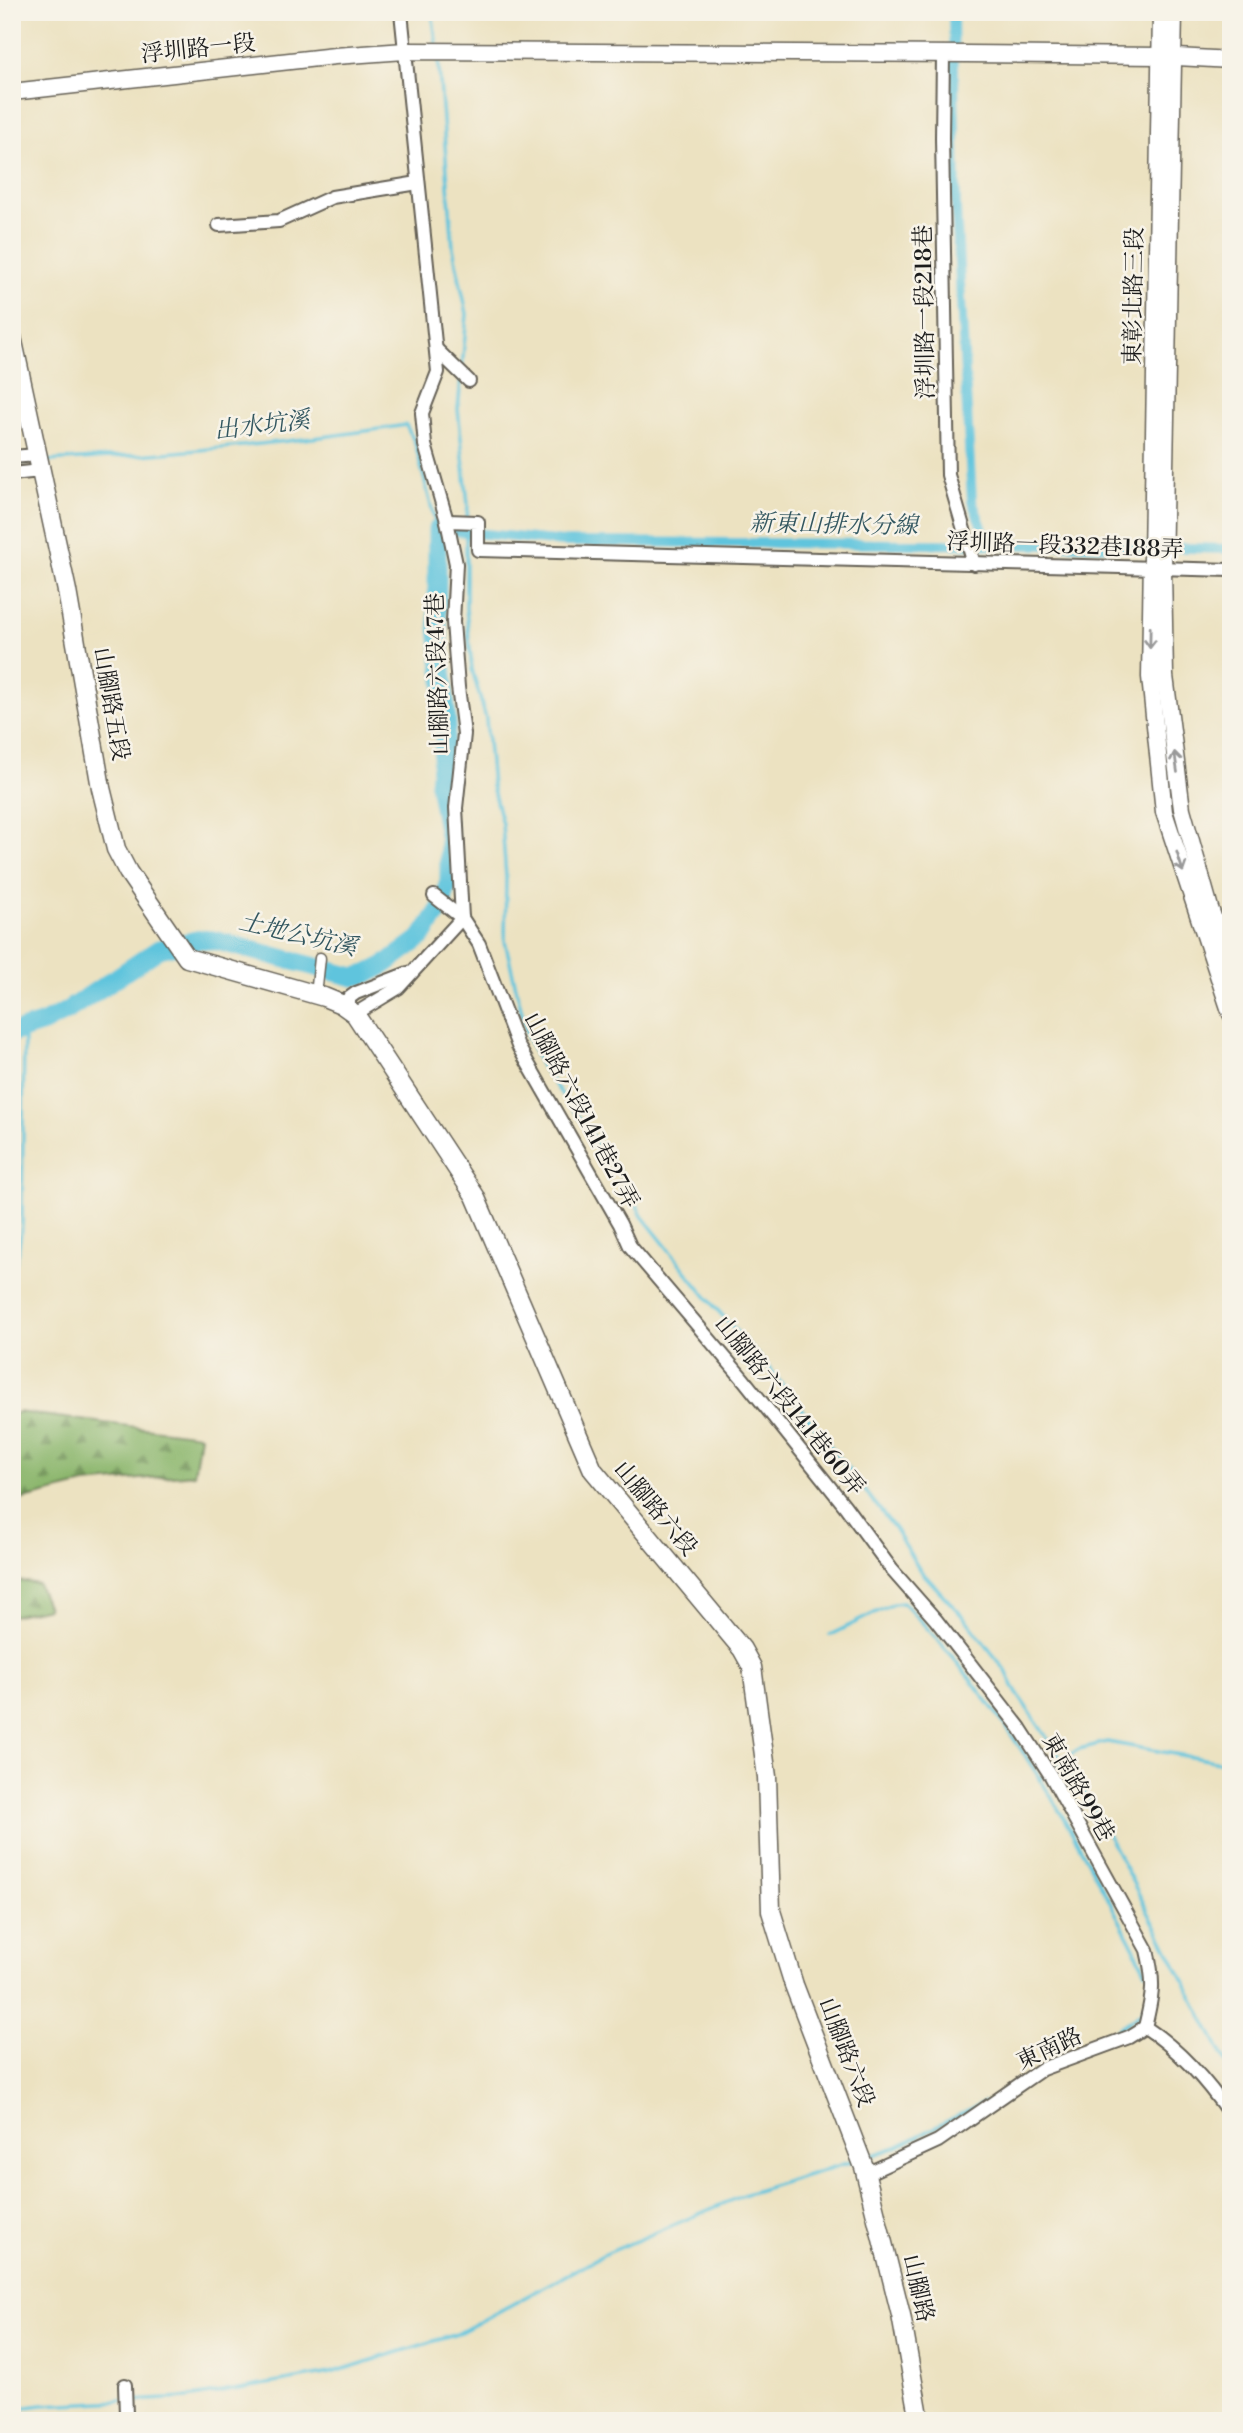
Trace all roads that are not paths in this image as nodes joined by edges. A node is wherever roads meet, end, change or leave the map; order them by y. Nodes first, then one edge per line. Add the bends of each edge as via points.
1 (401, 12) edge
2 (1161, 12) edge
3 (1174, 12) edge
4 (405, 51) junction
5 (943, 55) junction
6 (1166, 56) junction
7 (1231, 60) edge
8 (12, 92) edge
9 (418, 183) junction
10 (219, 225) dead end
11 (12, 337) edge
12 (436, 349) junction
13 (469, 381) dead end
14 (12, 457) edge
15 (39, 463) junction
16 (12, 474) edge
17 (447, 521) junction
18 (974, 564) junction
19 (1157, 570) junction
20 (1231, 570) edge
21 (434, 896) dead end
22 (462, 918) junction
23 (320, 958) dead end
24 (1231, 970) edge
25 (316, 995) junction
26 (348, 1009) junction
27 (1231, 1014) edge
28 (630, 1246) joint
29 (912, 1594) joint
30 (1146, 2027) junction
31 (1231, 2116) edge
32 (865, 2171) junction
33 (125, 2385) dead end
34 (126, 2415) dead end
35 (920, 2421) edge

1 - 4 street, 山腳路六段47巷
2 - 6 street
3 - 6 street
4 - 5 street, 浮圳路一段
4 - 8 street, 浮圳路一段
4 - 9 street, 山腳路六段47巷
5 - 6 street, 浮圳路一段
5 - 18 street, 浮圳路一段218巷 via 948,475
6 - 7 street, 浮圳路一段
6 - 19 street, 東彰北路三段
9 - 10 street via 332,197 279,221
9 - 12 street, 山腳路六段47巷
11 - 15 main road, 山腳路五段
12 - 13 street
12 - 17 street, 山腳路六段47巷 via 439,372 422,413 425,445
14 - 15 street
15 - 16 street
15 - 25 main road, 山腳路五段 via 116,849 187,958
17 - 18 street, 浮圳路一段332巷188弄 via 478,522 478,550
17 - 22 street, 山腳路六段47巷 via 456,564 453,622 464,734 456,808
18 - 19 street, 浮圳路一段332巷188弄
19 - 20 street, 浮圳路一段332巷188弄
24 -> 19 street via 1182,809
19 -> 27 street via 1150,677 1164,812
21 - 22 street
22 - 26 street via 398,988
22 - 28 street, 山腳路六段141巷27弄 via 479,944 518,1046
23 - 25 street
25 - 26 main road
26 - 32 main road, 山腳路六段 via 475,1196 593,1470 752,1667 767,1777 771,1911 794,1985
28 - 29 street, 山腳路六段141巷60弄 via 761,1401
29 - 30 street, 東南路99巷 via 1020,1728 1147,1950 1154,1990
30 - 31 street via 1170,2043
30 - 32 street, 東南路 via 1042,2069 938,2141
32 - 35 main road, 山腳路 via 901,2315
33 - 34 street

